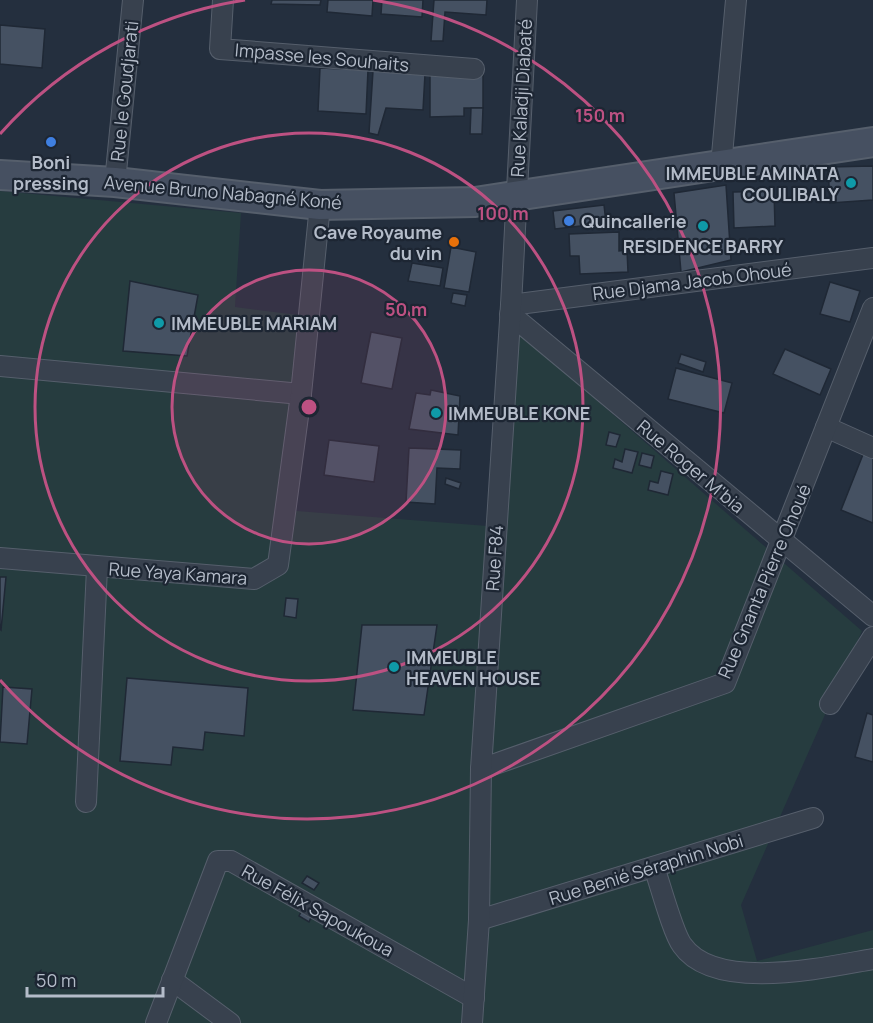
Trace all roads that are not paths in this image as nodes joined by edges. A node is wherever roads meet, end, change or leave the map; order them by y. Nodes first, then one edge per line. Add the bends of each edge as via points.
1 (133, 0) edge
2 (223, 0) edge
3 (526, 0) edge
4 (736, 0) edge
5 (474, 69) dead end
6 (873, 142) edge
7 (721, 166) junction
8 (0, 175) edge
9 (115, 182) junction
10 (515, 196) junction
11 (320, 205) junction
12 (873, 258) edge
13 (873, 308) edge
14 (511, 309) junction
15 (0, 366) edge
16 (301, 394) junction
17 (826, 427) junction
18 (873, 448) edge
19 (782, 542) junction
20 (0, 558) edge
21 (97, 568) junction
22 (873, 616) edge
23 (873, 637) edge
24 (830, 704) dead end
25 (481, 770) junction
26 (86, 802) dead end
27 (813, 818) dead end
28 (654, 867) junction
29 (479, 920) junction
30 (873, 959) edge
31 (172, 980) junction
32 (474, 998) junction
33 (156, 1023) edge
34 (230, 1023) edge
35 (472, 1023) edge

1 - 9 street, Rue le Goudjarati
2 - 5 street, Impasse les Souhaits via 220,49
3 - 10 street, Rue Kaladji Diabaté
4 - 7 street
6 - 7 street, Avenue Bruno Nabagné Koné
7 - 10 street, Avenue Bruno Nabagné Koné
8 - 9 street, Avenue Bruno Nabagné Koné
9 - 11 street, Avenue Bruno Nabagné Koné
10 - 11 street, Avenue Bruno Nabagné Koné via 475,202
10 - 14 street, Rue F84
11 - 16 street, Rue Yaya Kamara
12 - 14 street, Rue Djama Jacob Ohoué
13 - 17 street, Rue Gnanta Pierre Ohoué
14 - 19 street, Rue Roger M'bia
14 - 25 street, Rue F84
15 - 16 street
16 - 21 street, Rue Yaya Kamara via 278,565 254,579
17 - 18 street
17 - 19 street, Rue Gnanta Pierre Ohoué
19 - 22 street, Rue Roger M'bia
19 - 25 street, Rue Gnanta Pierre Ohoué via 725,683
20 - 21 street, Rue Yaya Kamara
21 - 26 street
23 - 24 street
25 - 29 street, Rue F84
27 - 28 street, Rue Benié Séraphin Nobi
28 - 29 street, Rue Benié Séraphin Nobi
28 - 30 street via 681,945 712,967 737,972 791,972
29 - 32 street, Rue F84
31 - 32 street, Rue Félix Sapoukoua via 218,861 231,861
31 - 33 street, Rue Félix Sapoukoua
31 - 34 street
32 - 35 street, Rue F84

